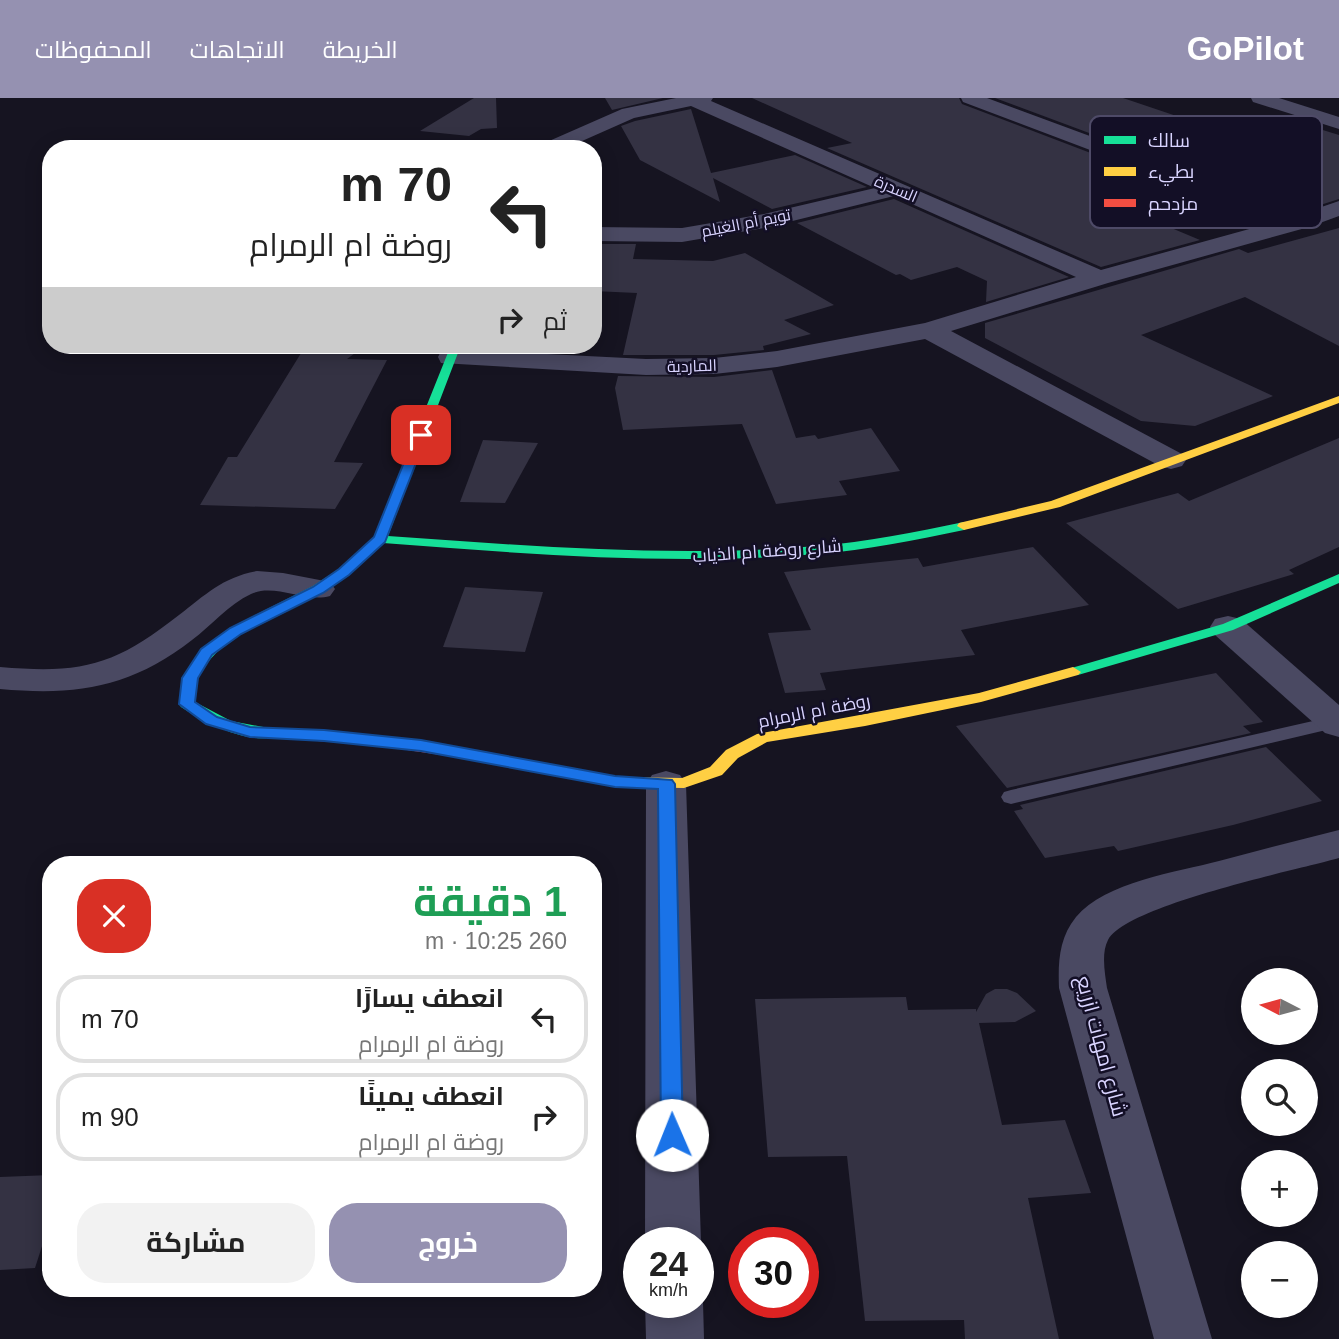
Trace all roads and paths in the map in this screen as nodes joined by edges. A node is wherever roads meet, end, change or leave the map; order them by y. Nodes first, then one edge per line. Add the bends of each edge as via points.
1 (970, 98) edge
2 (1260, 98) edge
3 (698, 99) edge
4 (1317, 116) edge
5 (1322, 118) edge
6 (1339, 123) edge
7 (568, 140) edge
8 (1090, 143) edge
9 (896, 189) junction
10 (1339, 208) edge
11 (1322, 214) edge
12 (1279, 228) edge
13 (602, 234) edge
14 (1100, 278) junction
15 (929, 330) junction
16 (453, 354) edge
17 (490, 354) edge
18 (1339, 399) edge
19 (1171, 460) junction
20 (380, 539) junction
21 (1339, 578) edge
22 (318, 590) junction
23 (1228, 627) junction
24 (0, 678) edge
25 (1337, 724) edge
26 (666, 784) junction
27 (1012, 797) dead end
28 (1339, 844) edge
29 (673, 1227) edge
30 (674, 1318) edge
31 (675, 1339) edge
32 (1183, 1339) edge

1 - 8 street
2 - 4 street
3 - 7 street via 629,113
3 - 9 street, السدرة
5 - 6 street
9 - 13 street, تويم أم الغيلم via 764,221 682,235
9 - 14 street, السدرة
10 - 11 street, الماردية
12 - 14 street, الماردية
14 - 15 street, الماردية
15 - 17 street, الماردية via 777,359 714,366 646,367
15 - 19 street
16 - 20 street
18 - 19 street, شارع روضة ام الذياب
19 - 20 street, شارع روضة ام الذياب via 1030,510 941,532 808,552 666,556
20 - 22 street, روضة ام الرمرام
21 - 23 street, روضة ام الرمرام
22 - 24 street via 268,581 246,584 228,593 162,647 127,667 68,682
22 - 26 street, روضة ام الرمرام via 235,631 206,652 190,678 187,704 212,721 250,732 409,744 615,782
23 - 25 street
23 - 26 street, روضة ام الرمرام via 981,697 763,738 732,754 702,778
25 - 27 lane
26 - 29 street
28 - 32 street, شارع امهات ازريع via 1143,896 1090,929 1080,956 1083,988
30 - 31 street

